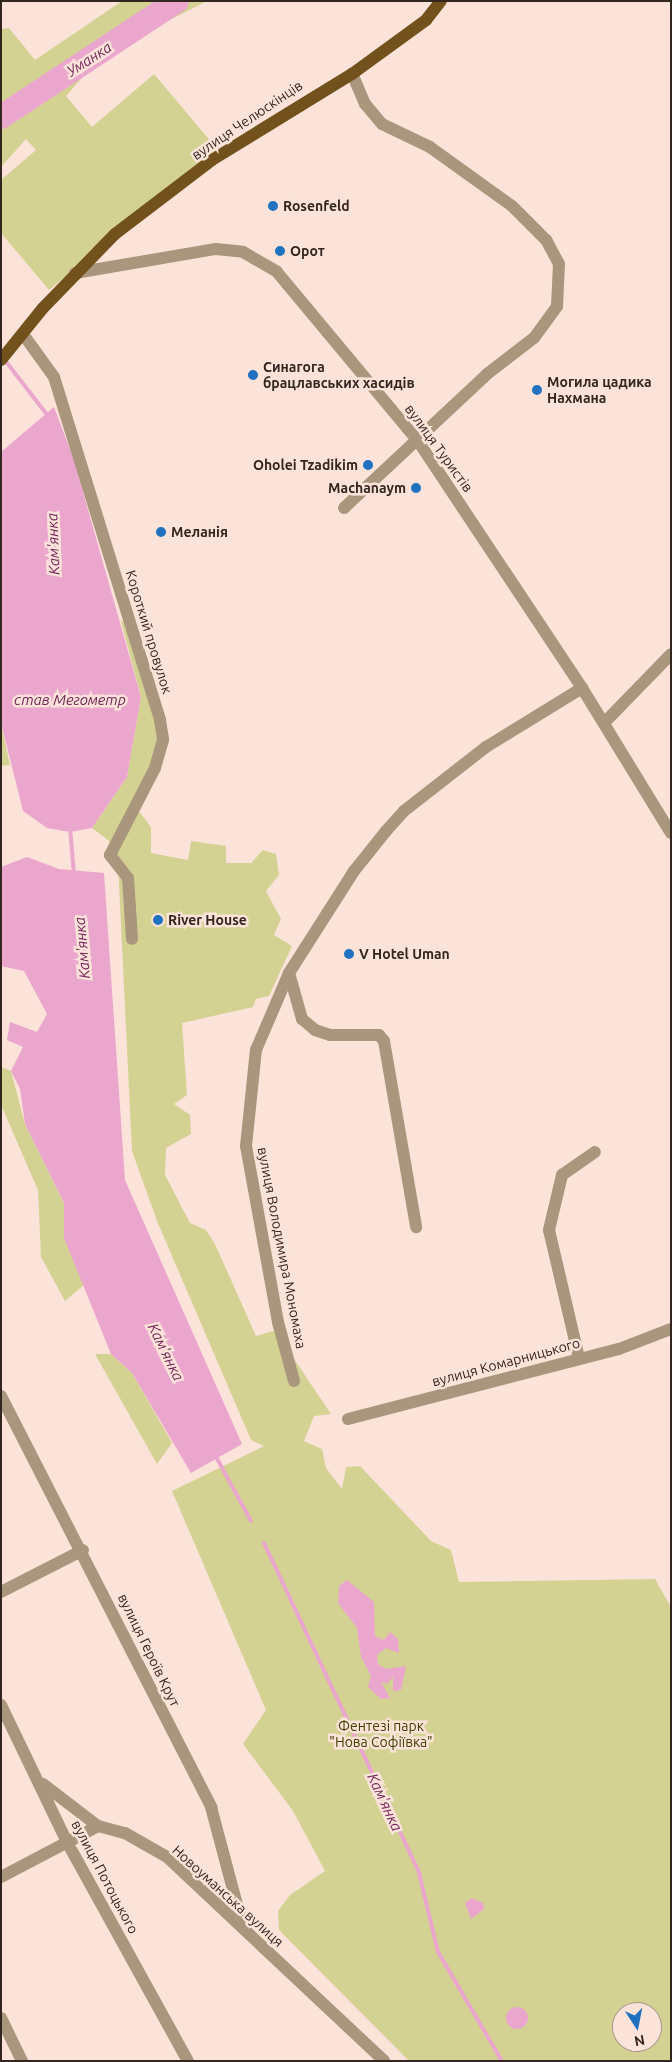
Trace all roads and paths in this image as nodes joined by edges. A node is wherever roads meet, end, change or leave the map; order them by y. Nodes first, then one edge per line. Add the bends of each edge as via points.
1 (441, 1) edge
2 (352, 74) junction
3 (75, 273) junction
4 (19, 339) junction
5 (1, 360) edge
6 (418, 441) junction
7 (344, 508) dead end
8 (671, 654) edge
9 (582, 688) junction
10 (604, 723) junction
11 (671, 833) edge
12 (132, 938) dead end
13 (289, 973) junction
14 (595, 1152) dead end
15 (416, 1227) dead end
16 (671, 1329) edge
17 (580, 1358) junction
18 (294, 1381) dead end
19 (1, 1396) edge
20 (348, 1419) dead end
21 (82, 1550) junction
22 (1, 1592) edge
23 (1, 1704) edge
24 (40, 1782) junction
25 (98, 1826) junction
26 (67, 1842) junction
27 (1, 1877) edge
28 (243, 1927) junction
29 (1, 2018) edge
30 (22, 2061) edge
31 (188, 2061) edge
32 (384, 2061) edge

1 - 2 main road, вулиця Челюскінців via 426,20
2 - 3 main road, вулиця Челюскінців via 212,160 115,234
2 - 6 street via 366,104 382,124 430,146 512,206 546,240 559,264 557,306 534,338 487,374
3 - 4 main road, вулиця Челюскінців
3 - 6 street, вулиця Туристів via 165,254 216,249 243,252 277,272
4 - 5 main road, вулиця Челюскінців
4 - 12 street, Короткий провулок via 54,377 160,720 163,740 155,768 110,855 128,878
6 - 7 street
6 - 9 street, вулиця Туристів
8 - 10 street
9 - 10 street, вулиця Туристів
9 - 13 street, вулиця Володимира Мономаха via 486,748 404,811 354,871
10 - 11 street, вулиця Туристів
13 - 15 street via 302,1019 315,1030 330,1035 379,1035 384,1041
13 - 18 street, вулиця Володимира Мономаха via 256,1050 246,1146 278,1322
14 - 17 street via 562,1175 549,1230
16 - 17 street, вулиця Комарницького via 620,1349
17 - 20 street, вулиця Комарницького
19 - 21 street, вулиця Героїв Крут
21 - 22 street
21 - 28 street, вулиця Героїв Крут via 211,1807
23 - 24 street, вулиця Потоцького
24 - 25 street
24 - 26 street, вулиця Потоцького
25 - 26 street
25 - 28 street, Новоуманська вулиця via 125,1833 167,1858
26 - 27 street
26 - 31 street, вулиця Потоцького
28 - 32 street, Новоуманська вулиця
29 - 30 street

